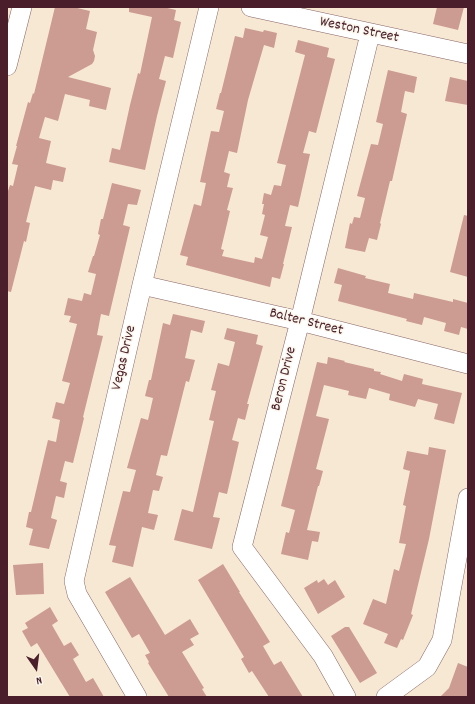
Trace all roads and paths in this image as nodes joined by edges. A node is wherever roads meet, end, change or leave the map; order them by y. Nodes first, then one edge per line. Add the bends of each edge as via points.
1 (22, 7) edge
2 (209, 7) edge
3 (251, 7) edge
4 (370, 34) junction
5 (468, 54) edge
6 (7, 66) edge
7 (142, 285) junction
8 (300, 321) junction
9 (468, 364) edge
10 (468, 498) edge
11 (137, 697) edge
12 (346, 697) edge
13 (386, 697) edge

1 - 6 street
2 - 7 street, Vegas Drive
3 - 4 street, Weston Street
4 - 5 street, Weston Street
4 - 8 street, Beron Drive
7 - 8 street, Balter Street
7 - 11 street, Vegas Drive via 74,581 77,594
8 - 9 street, Balter Street
8 - 12 street, Beron Drive via 242,547 323,656
10 - 13 street via 442,640 427,667

